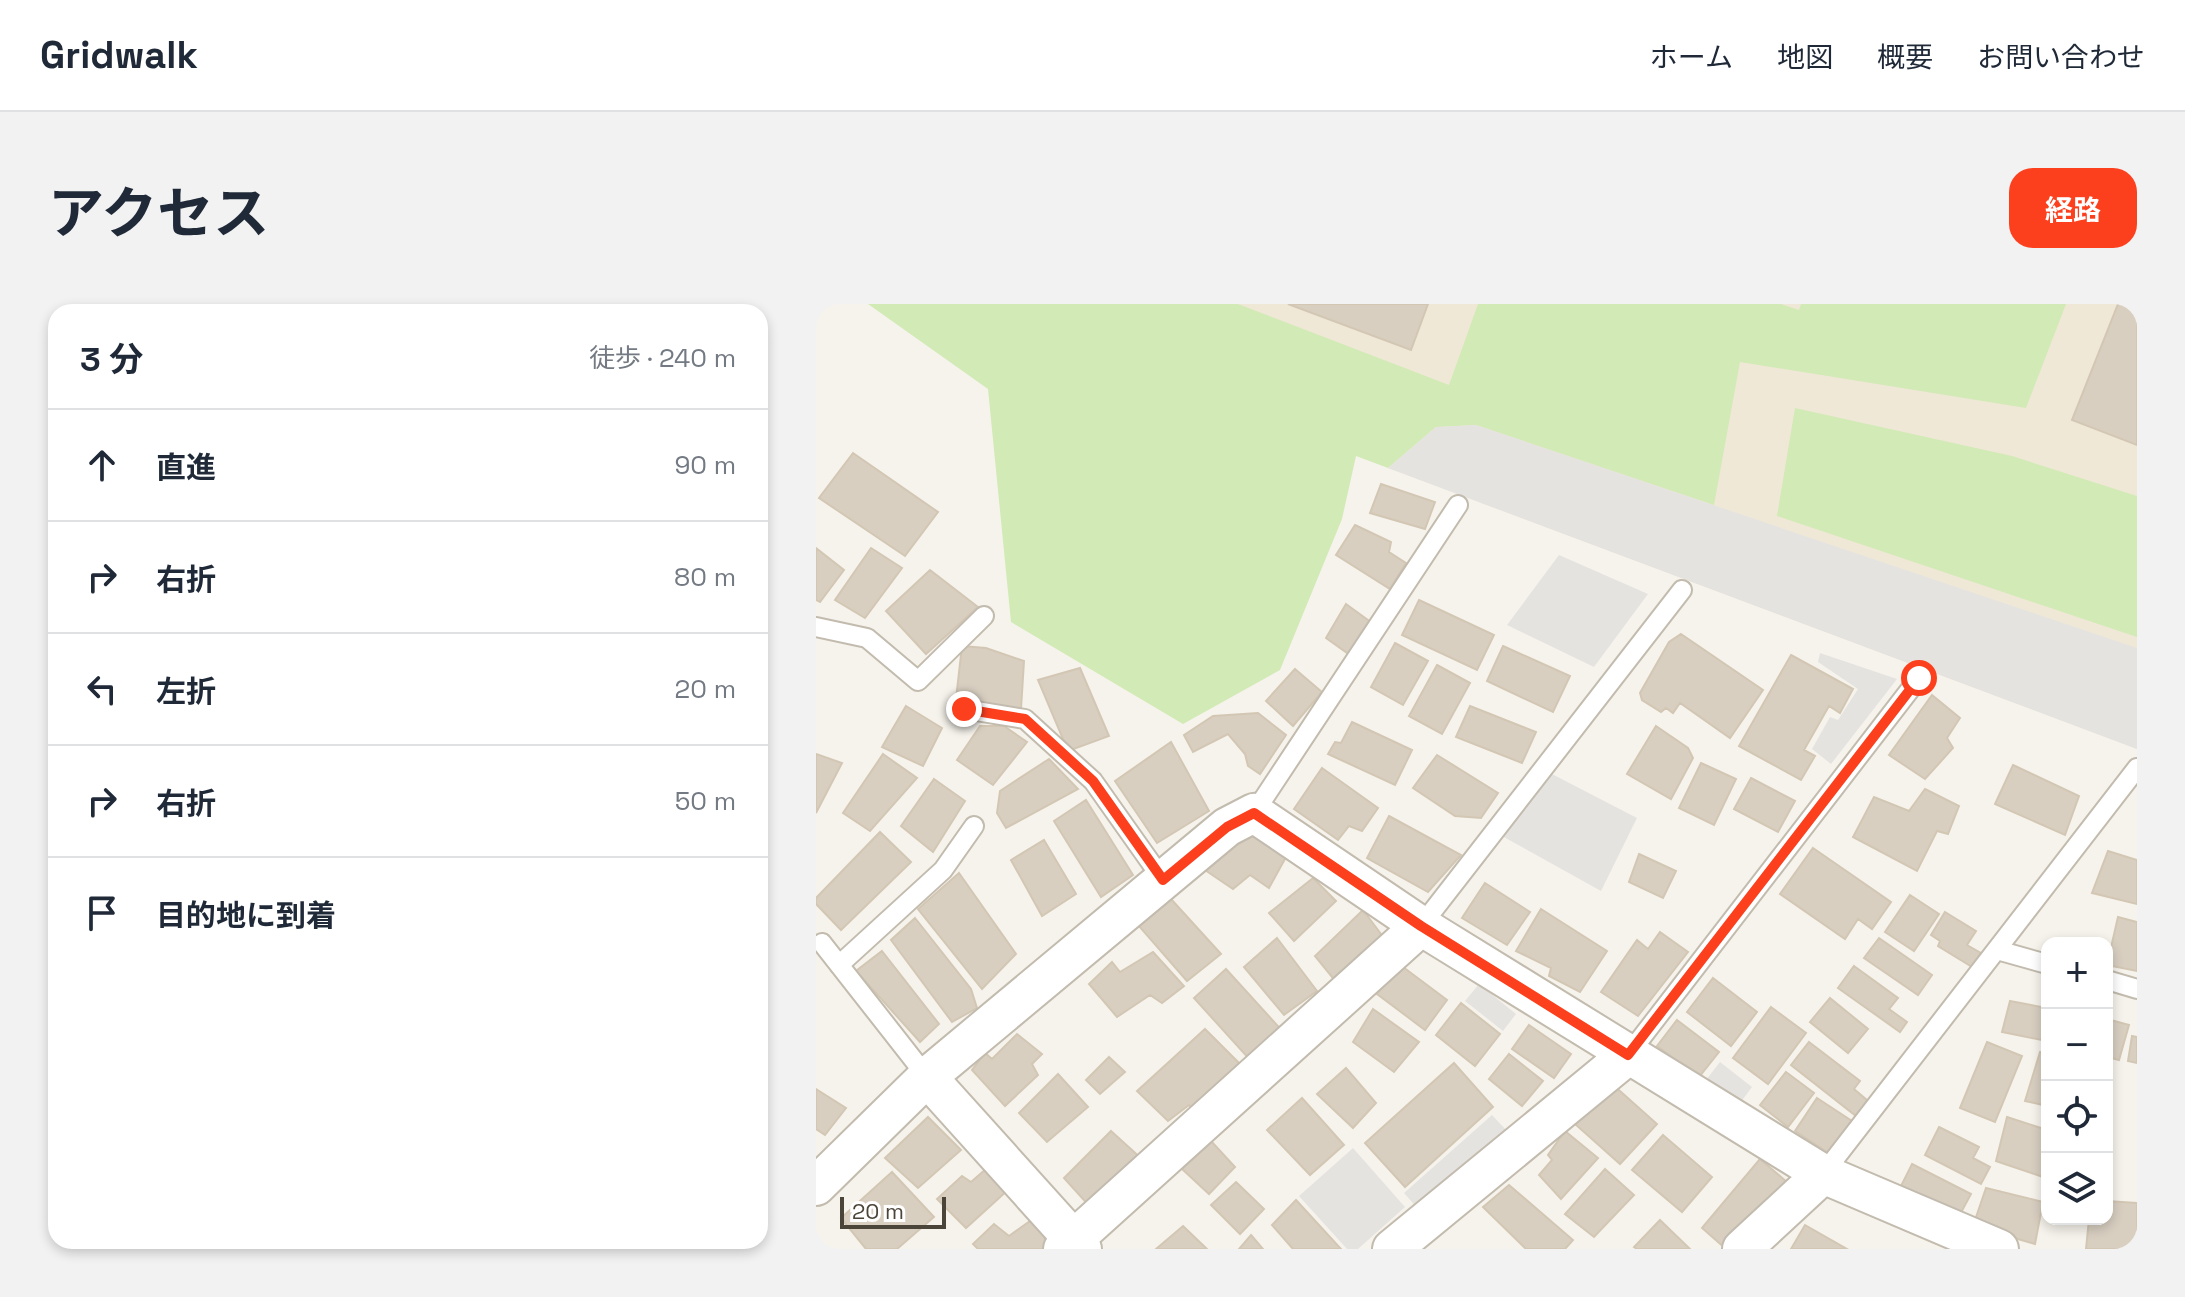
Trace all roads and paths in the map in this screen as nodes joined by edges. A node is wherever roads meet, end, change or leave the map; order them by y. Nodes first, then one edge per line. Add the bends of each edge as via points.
1 (1458, 505) dead end
2 (1682, 590) dead end
3 (984, 616) dead end
4 (816, 627) edge
5 (1919, 678) dead end
6 (964, 709) dead end
7 (2137, 768) edge
8 (1254, 813) junction
9 (974, 826) dead end
10 (1163, 880) junction
11 (1421, 926) junction
12 (822, 943) dead end
13 (1997, 950) junction
14 (2041, 962) edge
15 (839, 965) junction
16 (2113, 982) edge
17 (2137, 989) edge
18 (1628, 1055) junction
19 (927, 1077) junction
20 (1823, 1174) junction
21 (816, 1186) edge
22 (1073, 1246) edge
23 (1392, 1249) edge
24 (1742, 1249) edge
25 (1999, 1249) edge

1 - 8 lane
2 - 11 lane
3 - 4 lane via 918,681 867,638
5 - 18 lane
6 - 10 lane via 1025,719 1093,781
7 - 13 lane
8 - 10 street via 1227,827
8 - 11 street
9 - 15 lane via 943,870
10 - 19 street
11 - 18 street
11 - 22 street
12 - 15 lane
13 - 14 lane
13 - 20 lane
15 - 19 lane
16 - 17 lane
18 - 20 street
18 - 23 street
19 - 21 street
19 - 22 street
20 - 24 street
20 - 25 street

